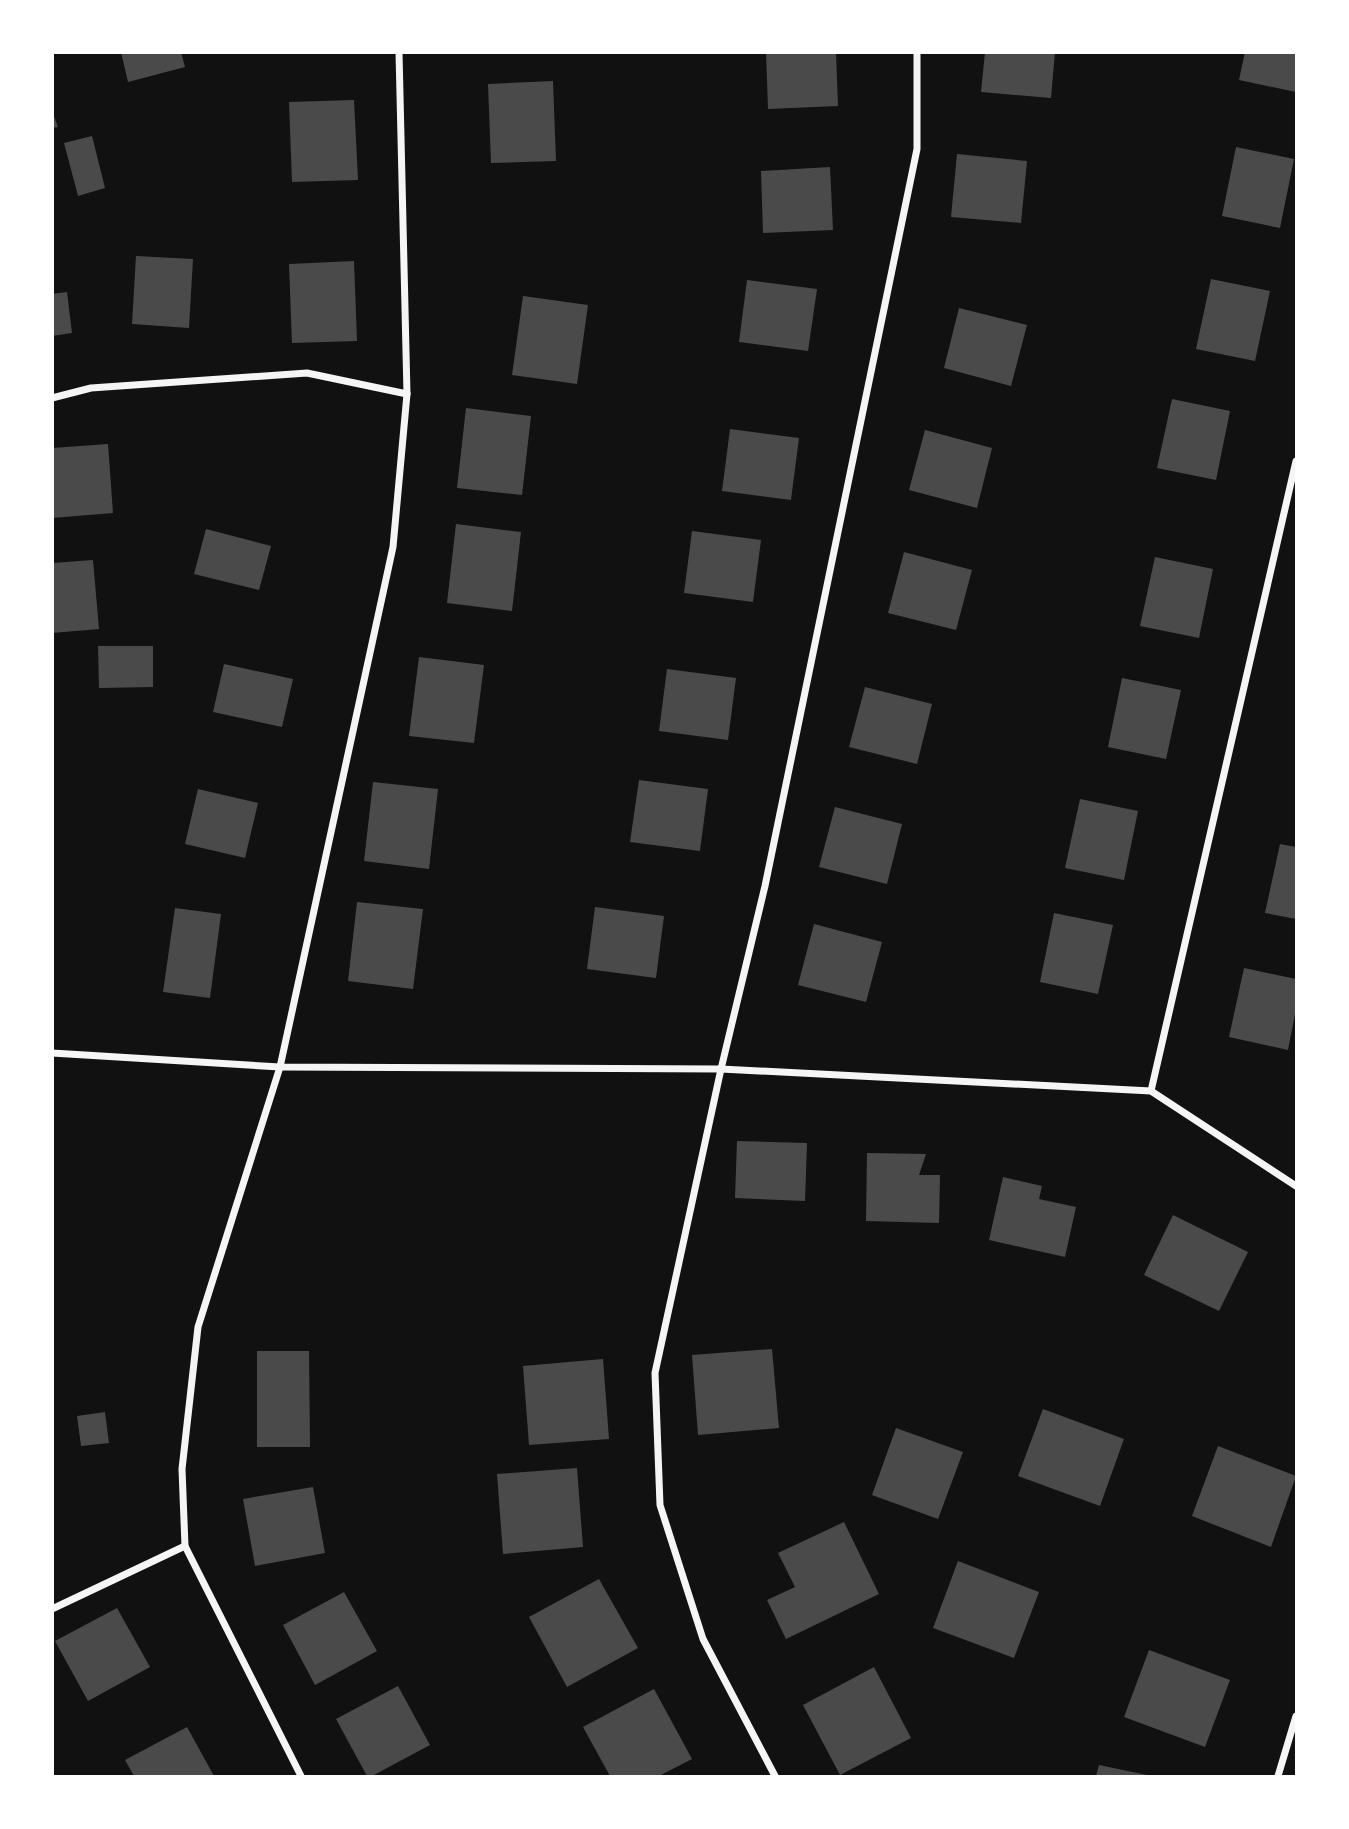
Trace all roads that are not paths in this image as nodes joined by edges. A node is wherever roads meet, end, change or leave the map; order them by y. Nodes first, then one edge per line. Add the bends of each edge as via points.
1 (399, 52) edge
2 (917, 52) edge
3 (407, 394) junction
4 (52, 398) edge
5 (1297, 461) edge
6 (52, 1053) edge
7 (280, 1066) junction
8 (721, 1069) junction
9 (1151, 1091) junction
10 (1297, 1186) edge
11 (185, 1546) junction
12 (52, 1609) edge
13 (1297, 1716) edge
14 (301, 1776) edge
15 (775, 1776) edge
16 (1278, 1776) edge

1 - 3 street
2 - 8 street via 917,149 765,886
3 - 4 street via 307,373 91,388
3 - 7 street via 393,547
5 - 9 street
6 - 7 street
7 - 8 street
7 - 11 street via 198,1327 182,1469
8 - 9 street
8 - 15 street via 655,1373 660,1505 703,1639
9 - 10 street
11 - 12 street
11 - 14 street
13 - 16 street

